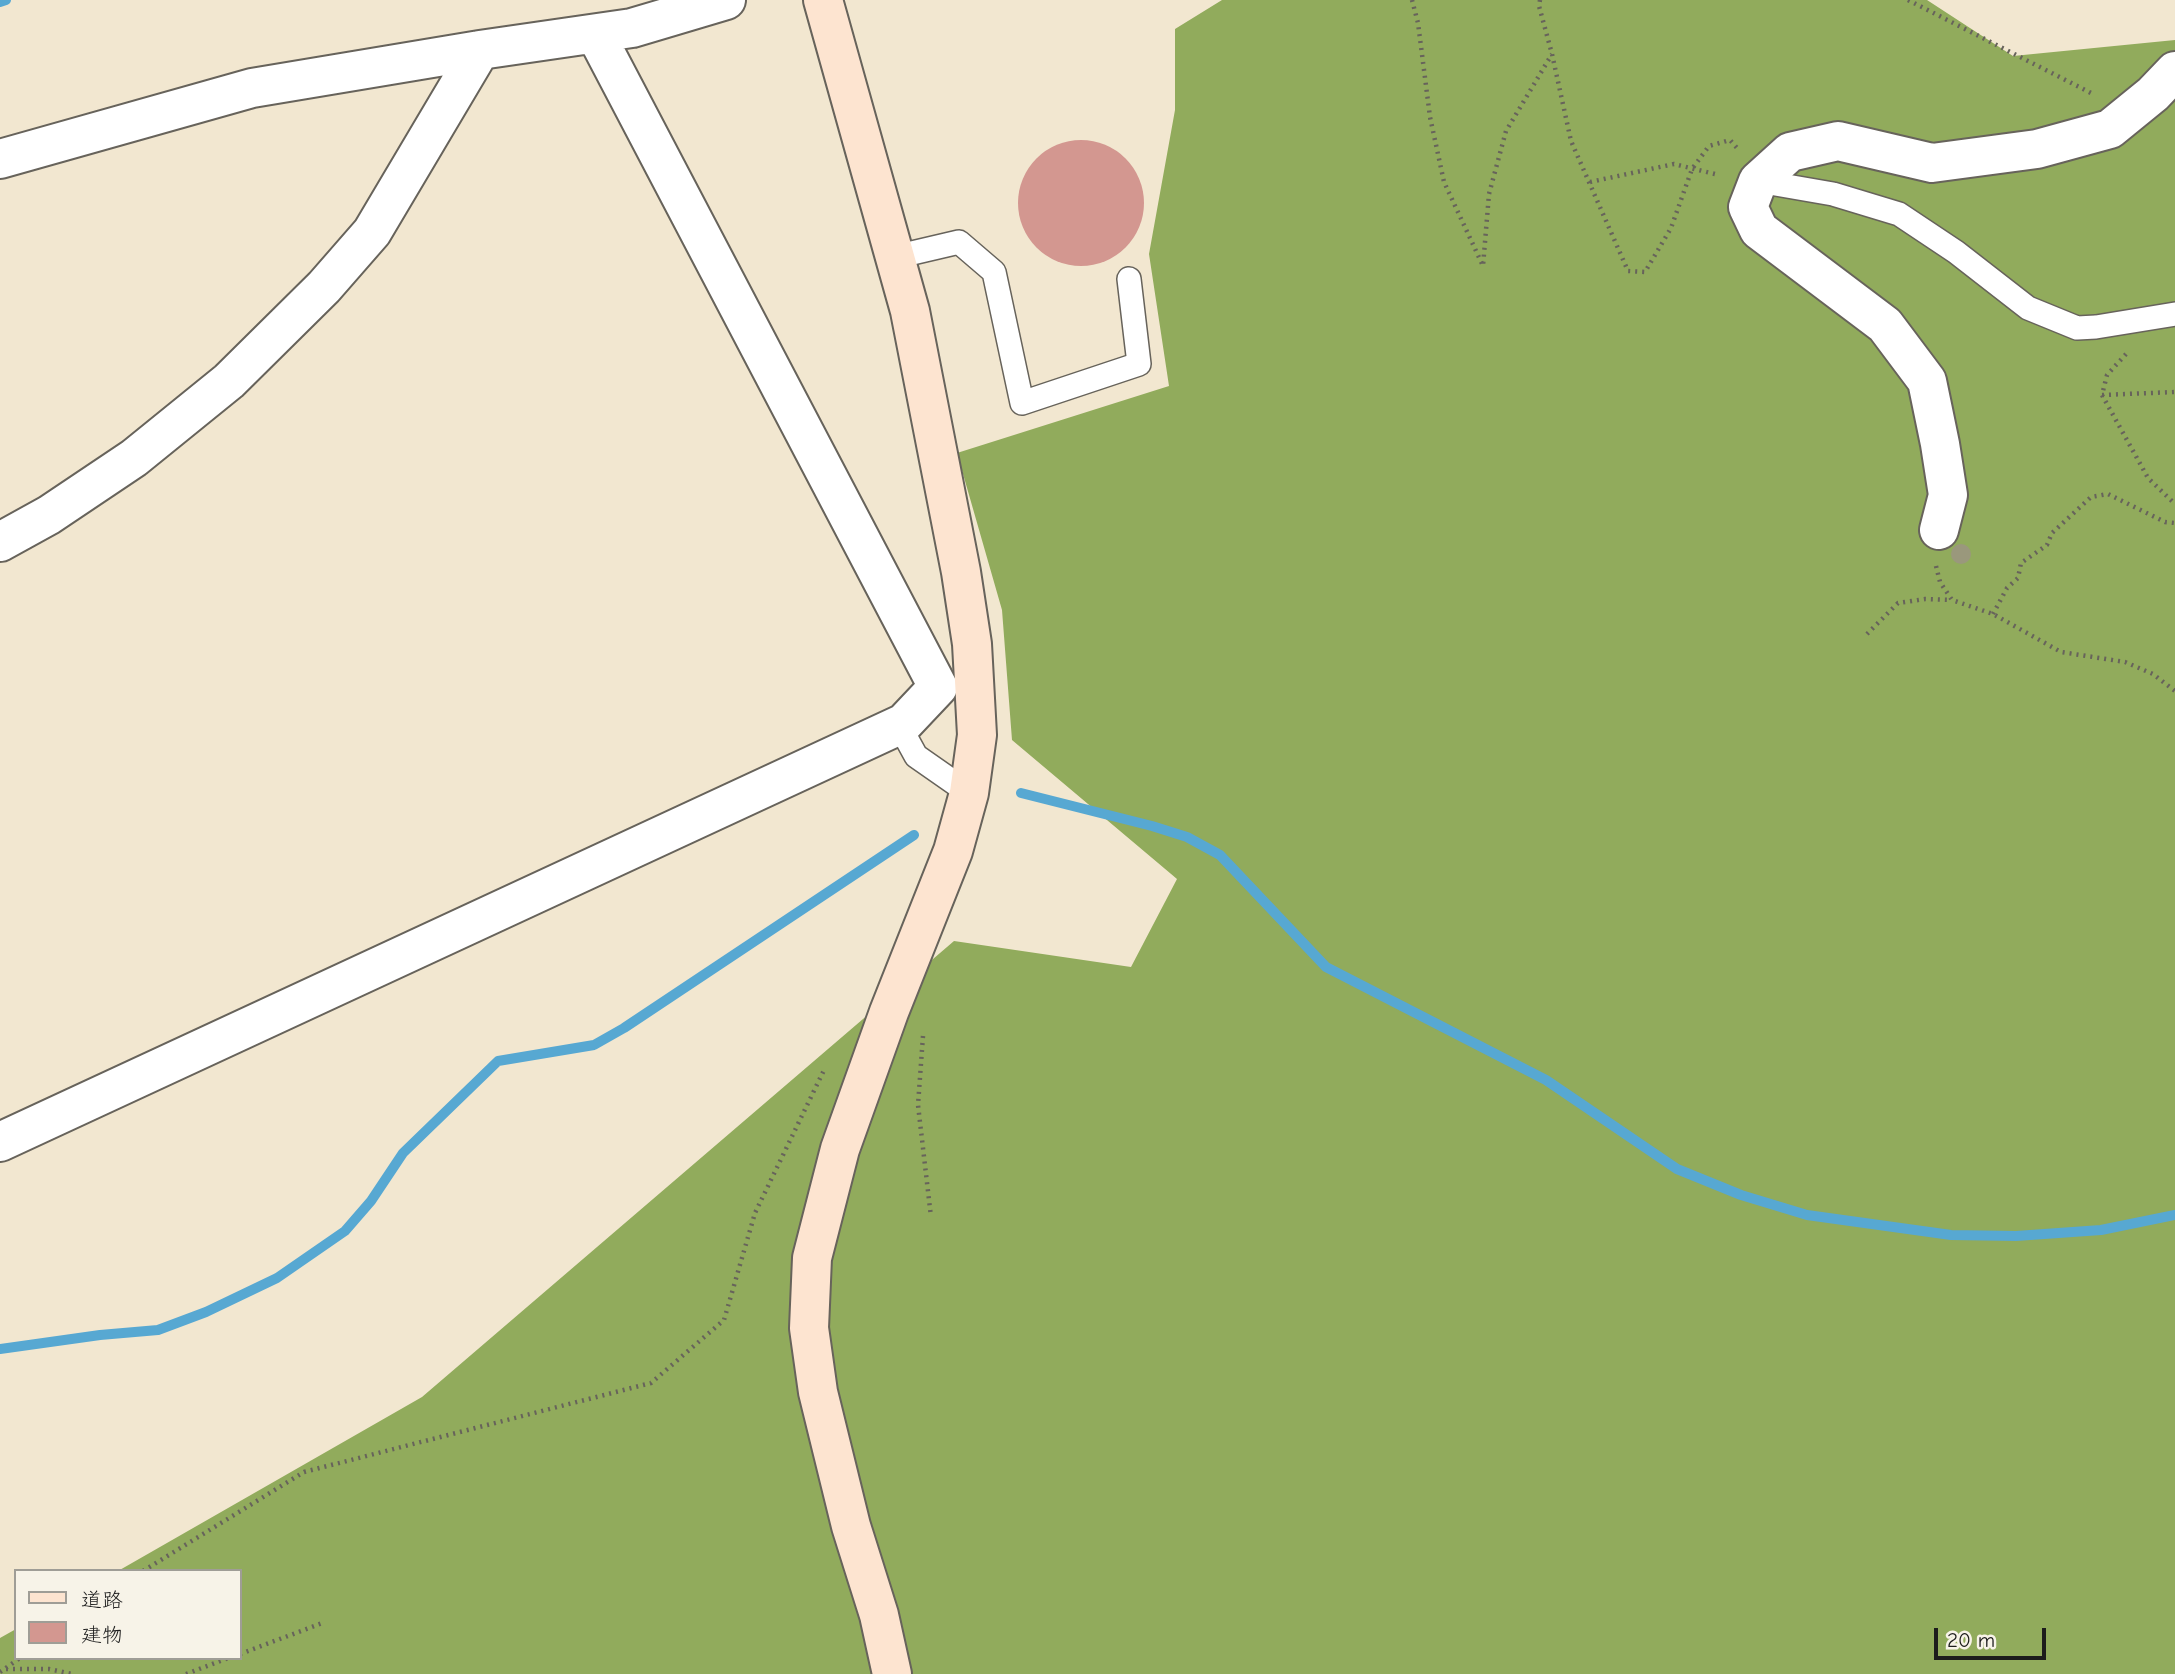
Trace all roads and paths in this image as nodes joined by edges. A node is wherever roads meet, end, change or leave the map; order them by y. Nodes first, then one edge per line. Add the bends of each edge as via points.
1 (726, 0) edge
2 (823, 0) edge
3 (1412, 0) edge
4 (1540, 0) edge
5 (1908, 0) edge
6 (617, 21) edge
7 (480, 50) junction
8 (1552, 54) junction
9 (2175, 71) edge
10 (2129, 114) junction
11 (0, 159) edge
12 (1692, 169) junction
13 (1758, 181) junction
14 (1590, 182) junction
15 (895, 257) junction
16 (1129, 279) dead end
17 (2168, 315) edge
18 (2175, 392) edge
19 (2102, 395) junction
20 (2175, 504) edge
21 (2175, 523) edge
22 (1939, 530) joint
23 (0, 542) edge
24 (1952, 600) junction
25 (1993, 614) junction
26 (1867, 634) dead end
27 (2175, 691) edge
28 (899, 725) junction
29 (969, 793) junction
30 (923, 1035) dead end
31 (830, 1058) dead end
32 (0, 1142) edge
33 (931, 1217) dead end
34 (146, 1569) edge
35 (325, 1622) dead end
36 (242, 1653) edge
37 (17, 1660) edge
38 (223, 1660) edge
39 (6, 1669) junction
40 (0, 1672) edge
41 (72, 1674) edge
42 (186, 1674) edge
43 (892, 1674) edge

1 - 6 street
2 - 15 street
3 - 8 path via 1444,182 1483,266 1489,194 1506,131
4 - 8 path
5 - 10 path
6 - 7 street
6 - 28 street via 938,687
7 - 11 street via 252,88
7 - 23 street via 372,232 324,287 229,381 134,458
8 - 14 path via 1572,141
9 - 10 street
10 - 13 street via 2110,129 2037,149 1932,163 1838,141 1790,152
12 - 13 path
12 - 13 path via 1709,146 1730,140 1750,161
12 - 14 path via 1674,164
12 - 14 path via 1671,229 1645,272 1628,271
13 - 17 lane via 1833,194 1899,214 2028,308 2077,328
13 - 22 street via 1748,207 1759,230 1885,325 1927,381 1948,495
15 - 16 lane via 960,242 994,272 1022,403 1139,363
15 - 29 street via 920,363 972,644 977,735
17 - 19 path via 2108,375
18 - 19 path
19 - 20 path via 2148,478
21 - 25 path via 2108,494 2091,497 2052,533 2047,545 2021,563 2018,578
22 - 24 path via 1935,563
24 - 25 path
24 - 26 path via 1898,603
25 - 27 path via 2061,652 2125,662 2153,674
28 - 29 lane via 916,756
28 - 32 street
29 - 43 street via 953,851 839,1149 812,1258 809,1328 818,1392
30 - 33 path via 918,1105
31 - 34 path via 755,1213 724,1320 651,1383 304,1472
35 - 36 path
37 - 39 path
38 - 42 path
39 - 40 path
39 - 41 path

